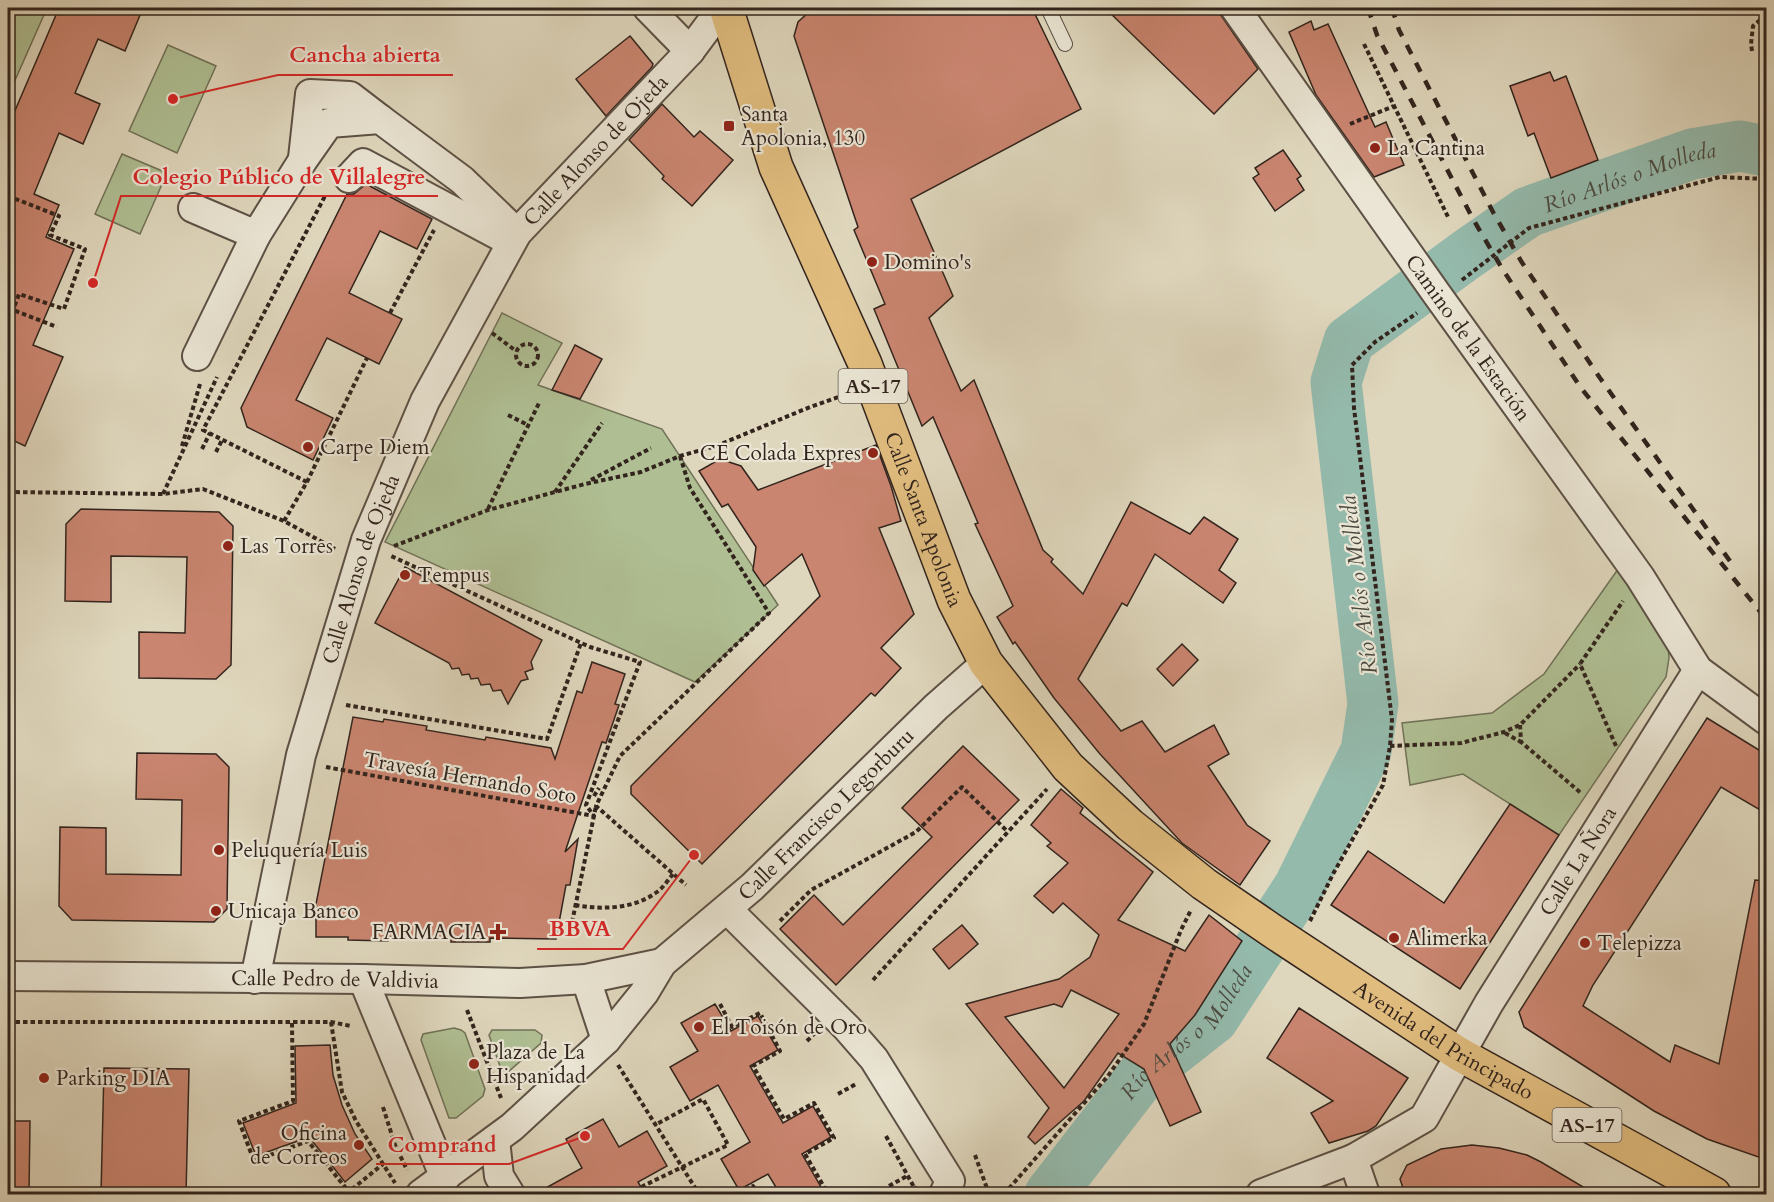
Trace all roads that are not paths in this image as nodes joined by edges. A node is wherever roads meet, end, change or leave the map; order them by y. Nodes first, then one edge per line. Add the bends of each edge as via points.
1 (648, 8) edge
2 (724, 8) edge
3 (1048, 8) edge
4 (1235, 8) edge
5 (1065, 44) dead end
6 (690, 51) junction
7 (338, 184) road end
8 (193, 208) dead end
9 (256, 236) junction
10 (514, 238) junction
11 (197, 356) dead end
12 (987, 663) junction
13 (1698, 670) junction
14 (1767, 720) edge
15 (727, 909) junction
16 (1291, 932) joint
17 (662, 963) junction
18 (8, 976) edge
19 (255, 979) junction
20 (363, 979) junction
21 (586, 980) junction
22 (606, 1040) junction
23 (1459, 1054) junction
24 (504, 1133) junction
25 (1353, 1159) junction
26 (445, 1178) junction
27 (409, 1185) edge
28 (510, 1194) edge
29 (944, 1194) edge
30 (1261, 1194) edge
31 (1365, 1194) edge
32 (1714, 1194) edge

1 - 6 street
2 - 6 street, Calle Alonso de Ojeda
2 - 12 main road, Calle Santa Apolonia / AS-17 via 776,166 865,364 954,600
3 - 5 lane
4 - 13 street, Camino de la Estación via 1640,577
6 - 10 street, Calle Alonso de Ojeda
7 - 10 street via 363,163
8 - 9 street
9 - 10 street via 329,123 380,119 462,180
9 - 11 street
10 - 19 street, Calle Alonso de Ojeda via 425,401 366,540 301,755
12 - 15 street, Calle Francisco Legorburu via 936,707
12 - 16 main road, Calle Santa Apolonia / AS-17 via 1068,767 1130,825 1216,892
13 - 14 street
13 - 23 street, Calle La Ñora
15 - 17 street, Calle Francisco Legorburu
15 - 29 street via 874,1059 950,1181
16 - 23 main road, Avenida del Principado / AS-17
17 - 21 street, Calle Pedro de Valdivia
17 - 22 street via 644,993
18 - 19 street, Calle Pedro de Valdivia
19 - 20 street, Calle Pedro de Valdivia
20 - 21 street, Calle Pedro de Valdivia via 520,983
20 - 26 street
21 - 22 street
22 - 24 street
23 - 25 street, Calle La Ñora via 1424,1118
23 - 32 main road, Avenida del Principado / AS-17
24 - 26 street
24 - 28 street via 500,1176
25 - 30 street, Calle La Ñora
25 - 31 street
26 - 27 street

